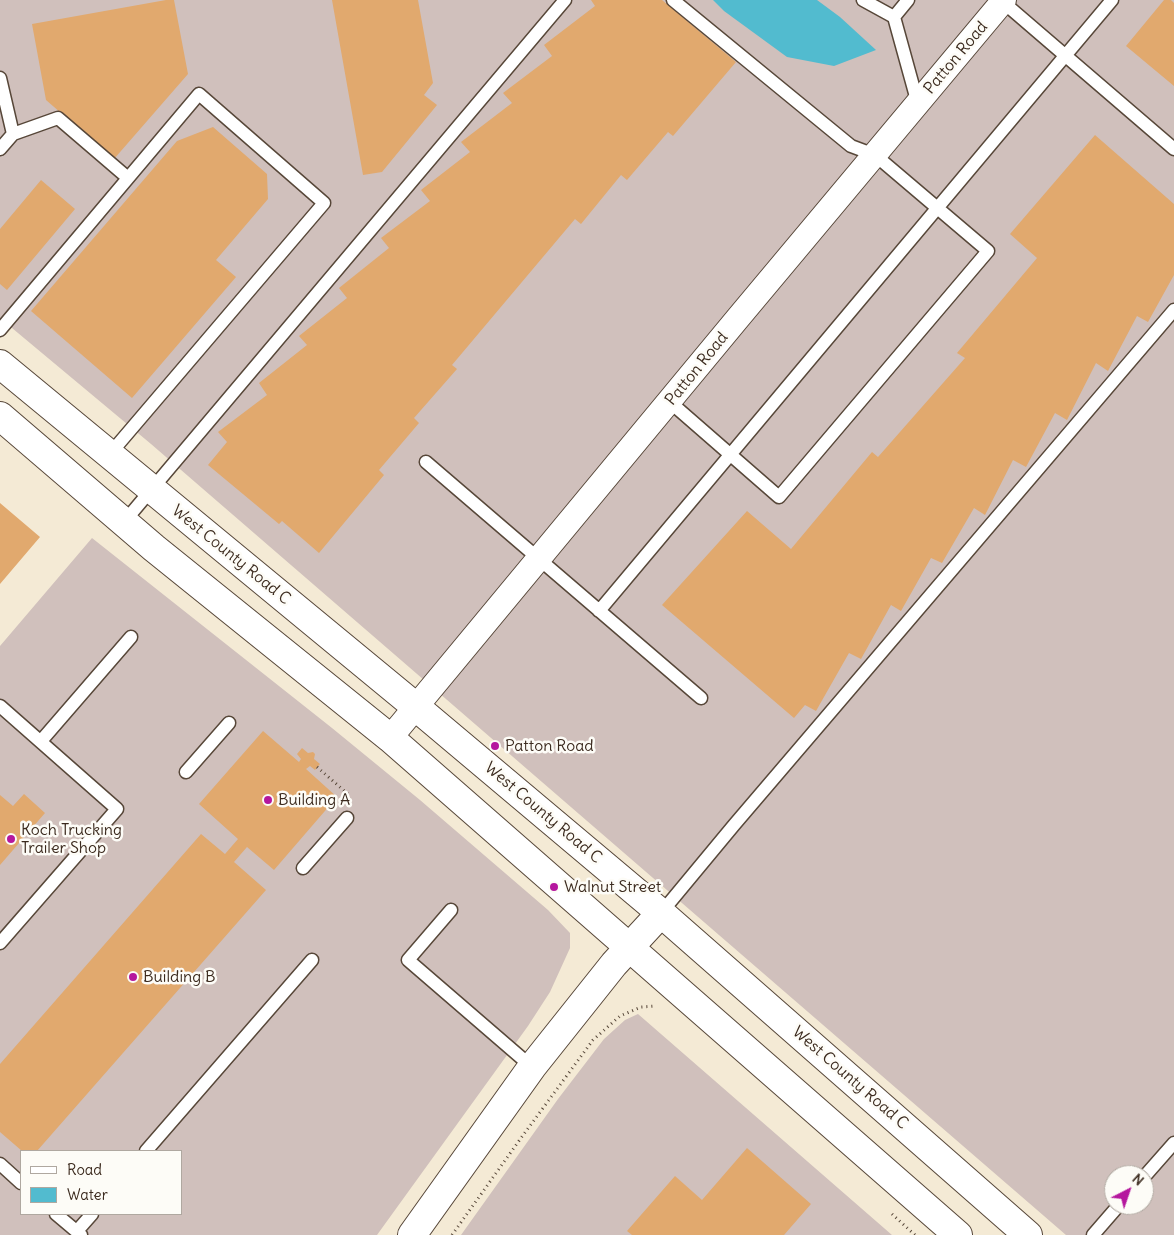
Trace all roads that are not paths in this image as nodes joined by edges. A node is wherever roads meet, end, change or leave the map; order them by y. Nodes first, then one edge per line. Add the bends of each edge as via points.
1 (565, 0) edge
2 (673, 0) edge
3 (863, 0) edge
4 (908, 0) edge
5 (1112, 0) edge
6 (1004, 1) edge
7 (894, 17) junction
8 (1066, 56) junction
9 (0, 78) edge
10 (918, 104) junction
11 (13, 134) junction
12 (0, 149) edge
13 (1174, 149) edge
14 (875, 155) junction
15 (128, 178) junction
16 (937, 208) junction
17 (1174, 310) edge
18 (0, 330) edge
19 (0, 364) edge
20 (670, 402) junction
21 (0, 416) edge
22 (730, 455) junction
23 (109, 456) junction
24 (426, 462) dead end
25 (146, 485) junction
26 (119, 518) junction
27 (539, 559) junction
28 (599, 611) junction
29 (131, 637) dead end
30 (701, 698) dead end
31 (0, 706) edge
32 (416, 707) junction
33 (229, 723) dead end
34 (390, 738) junction
35 (40, 741) junction
36 (186, 772) dead end
37 (347, 818) dead end
38 (303, 868) dead end
39 (451, 910) dead end
40 (661, 913) junction
41 (0, 943) edge
42 (630, 947) junction
43 (312, 960) dead end
44 (532, 1067) junction
45 (1174, 1143) edge
46 (147, 1150) edge
47 (0, 1164) edge
48 (1154, 1166) edge
49 (20, 1182) edge
50 (57, 1215) edge
51 (91, 1215) edge
52 (1110, 1215) edge
53 (79, 1233) edge
54 (412, 1235) edge
55 (958, 1235) edge
56 (1028, 1235) edge
57 (1093, 1235) edge

1 - 25 lane
2 - 14 lane via 850,146
3 - 7 lane
4 - 7 lane
5 - 8 lane
6 - 8 lane
6 - 10 street, Patton Road
7 - 10 lane
8 - 13 lane
8 - 16 lane
9 - 11 lane
10 - 14 street, Patton Road
11 - 12 lane
11 - 15 lane via 58,118
14 - 16 lane
14 - 20 street, Patton Road
15 - 18 lane
15 - 23 lane via 199,94 324,203
16 - 22 lane
16 - 22 lane via 988,251 779,497
17 - 40 lane
19 - 23 main road, West County Road C
20 - 22 lane
20 - 27 street, Patton Road
21 - 26 main road
22 - 28 lane
23 - 25 main road, West County Road C
24 - 27 lane
25 - 26 lane
25 - 32 main road, West County Road C
26 - 34 main road
27 - 28 lane
27 - 32 street, Patton Road
28 - 30 lane
29 - 35 lane
31 - 35 lane
32 - 34 street, Patton Road
32 - 40 main road, West County Road C
33 - 36 lane
34 - 42 main road
35 - 41 lane via 117,809
37 - 38 lane
39 - 44 lane via 408,960
40 - 42 main road
40 - 56 main road, West County Road C
42 - 44 main road
42 - 55 main road
43 - 46 lane
44 - 54 main road
45 - 48 lane
47 - 49 lane
50 - 53 lane
51 - 53 lane
52 - 57 lane

